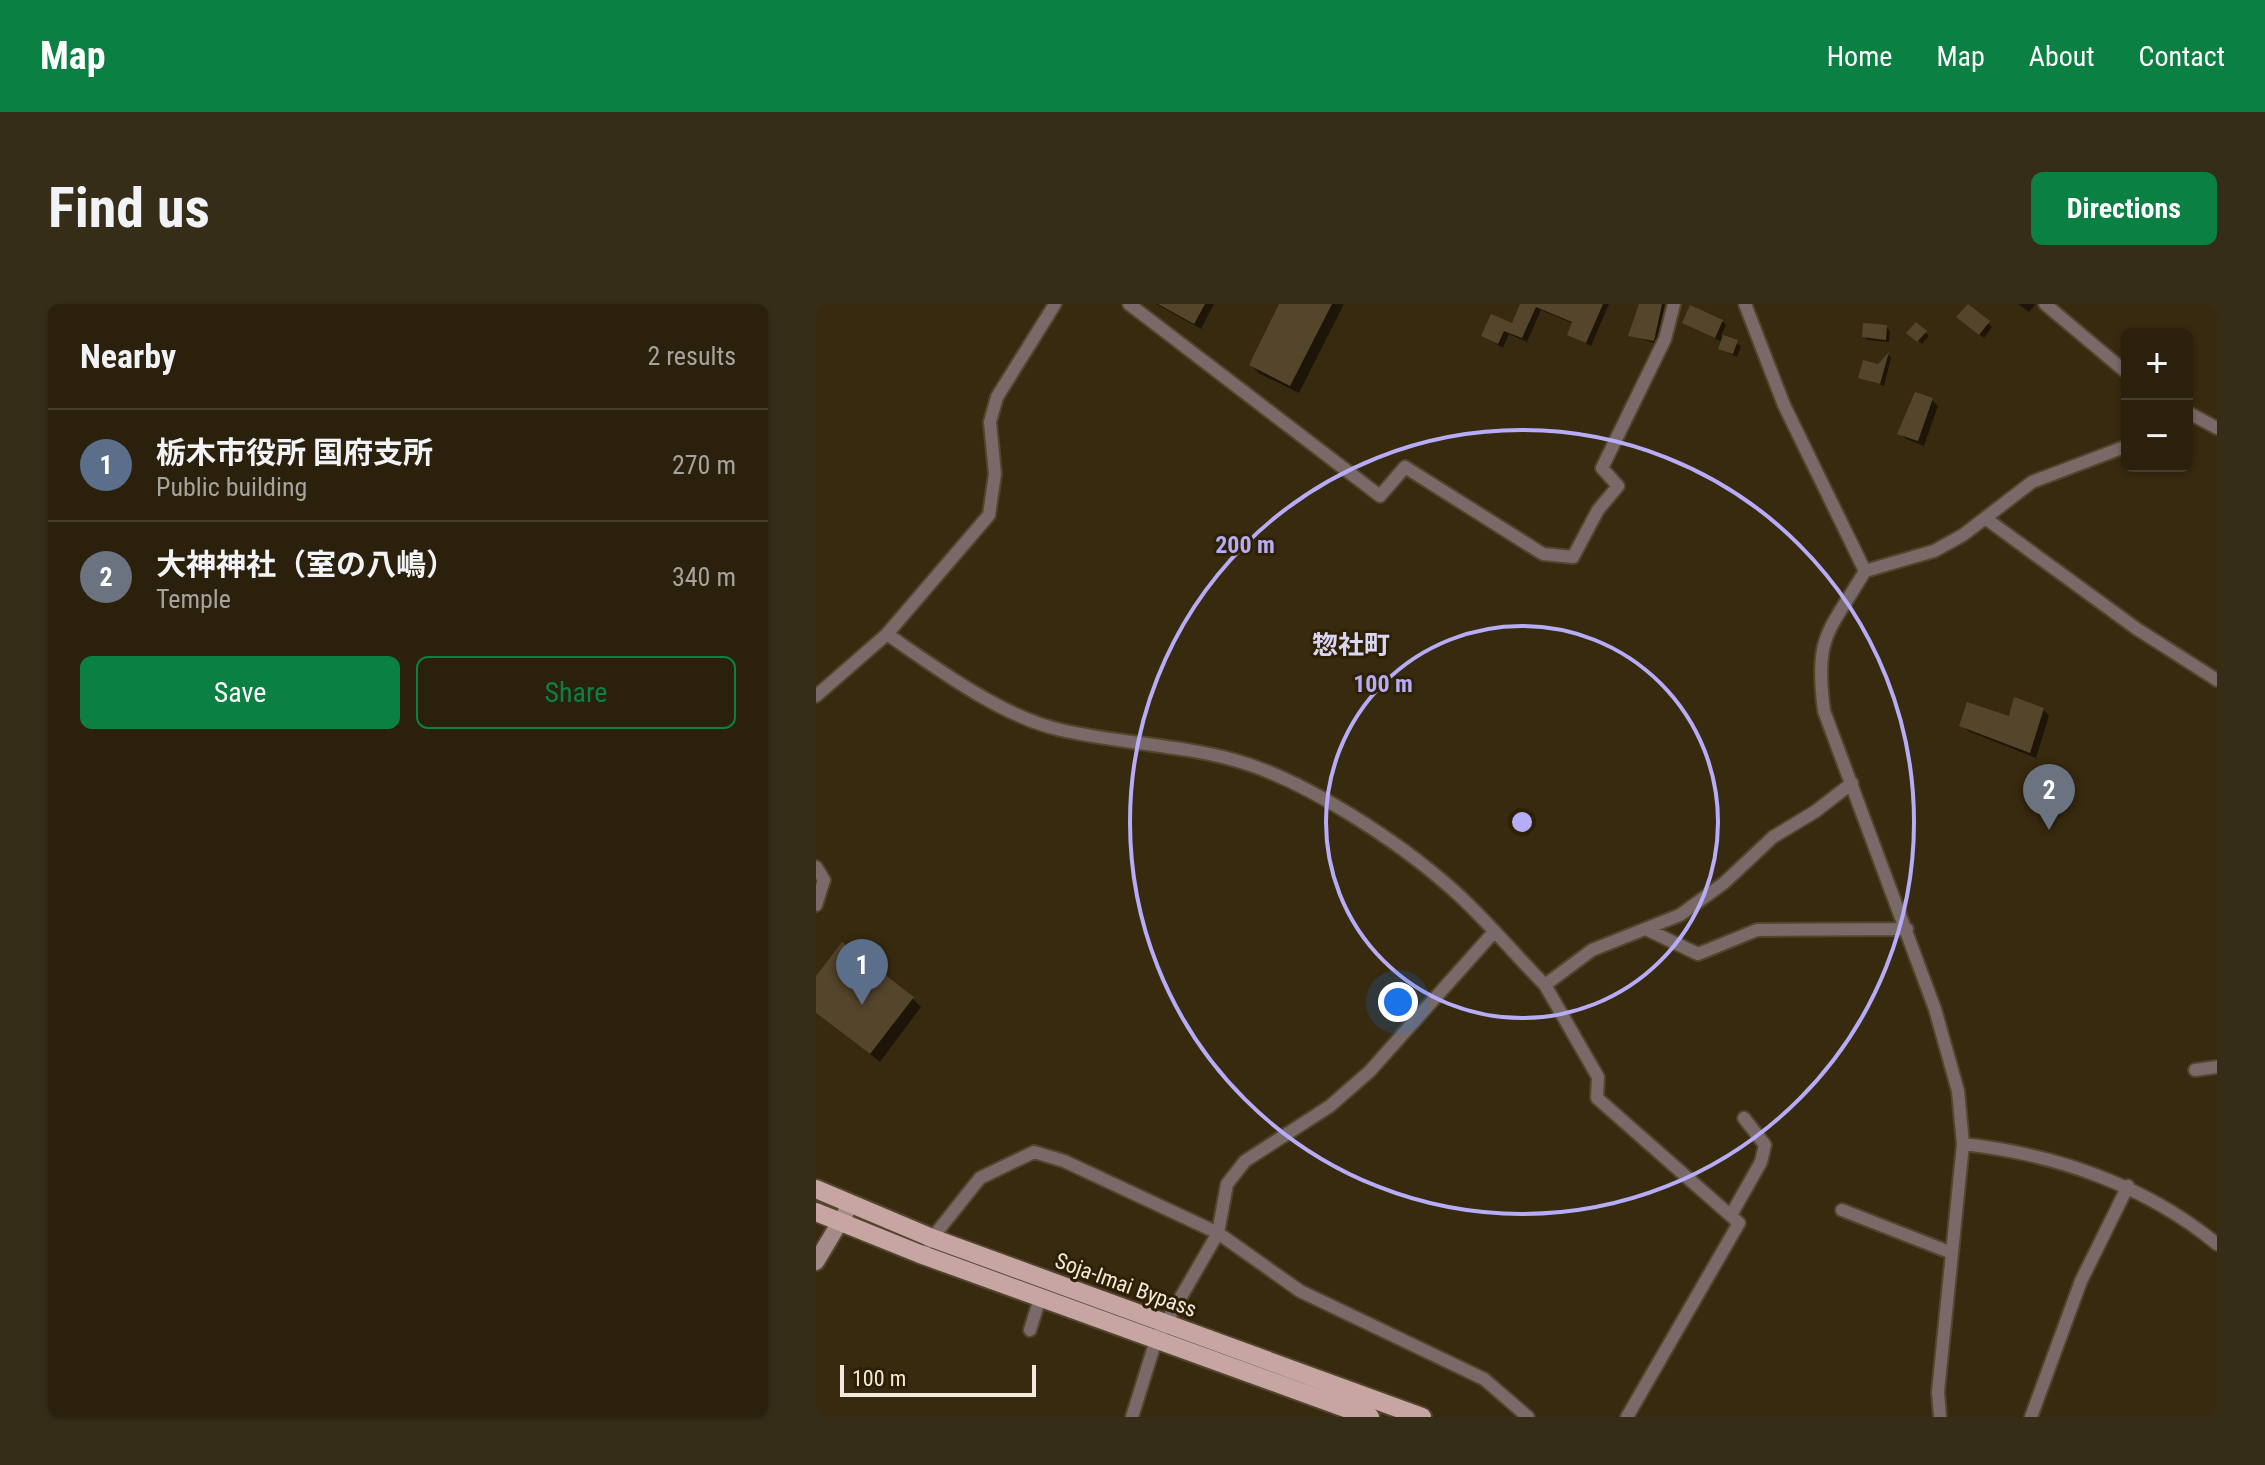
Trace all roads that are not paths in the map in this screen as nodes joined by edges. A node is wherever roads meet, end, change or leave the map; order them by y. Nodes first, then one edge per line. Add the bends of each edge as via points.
1 (1055, 304) edge
2 (1129, 304) edge
3 (1674, 304) edge
4 (1745, 304) edge
5 (2045, 304) edge
6 (2121, 368) edge
7 (2193, 419) edge
8 (2217, 428) edge
9 (2121, 448) edge
10 (1985, 518) junction
11 (1865, 571) junction
12 (887, 634) junction
13 (2217, 680) edge
14 (816, 696) edge
15 (1852, 783) junction
16 (816, 867) edge
17 (816, 905) edge
18 (1646, 929) junction
19 (1907, 929) junction
20 (1493, 933) junction
21 (1545, 985) junction
22 (2217, 1067) edge
23 (2195, 1070) dead end
24 (1744, 1118) dead end
25 (1963, 1144) junction
26 (2128, 1186) junction
27 (816, 1189) edge
28 (849, 1205) junction
29 (1842, 1210) dead end
30 (816, 1212) edge
31 (1731, 1215) junction
32 (841, 1224) junction
33 (1218, 1233) junction
34 (932, 1238) junction
35 (2217, 1244) edge
36 (1952, 1253) junction
37 (920, 1254) junction
38 (816, 1262) edge
39 (1040, 1298) junction
40 (1030, 1330) dead end
41 (1160, 1333) junction
42 (1132, 1417) edge
43 (1370, 1417) edge
44 (1422, 1417) edge
45 (1528, 1417) edge
46 (1627, 1417) edge
47 (1940, 1417) edge
48 (2031, 1417) edge

1 - 12 street via 997,397 990,422 995,474 989,515
2 - 3 street via 1380,496 1405,467 1543,554 1573,557 1598,510 1618,486 1602,468 1665,339
4 - 11 street via 1784,405
5 - 6 street
7 - 8 street
9 - 10 street via 2032,482
10 - 11 street via 1934,551
10 - 13 street
11 - 15 street via 1831,620 1819,670 1824,711
12 - 14 street
12 - 20 street via 939,670 1059,730 1233,759 1313,794 1392,842 1454,890
15 - 18 street via 1773,837 1680,915
15 - 19 street
16 - 17 street via 824,880
18 - 19 street via 1698,954 1757,930
18 - 21 street via 1592,950
19 - 25 street via 1955,1075
20 - 21 street
20 - 33 street via 1370,1071 1330,1106 1245,1161 1227,1184
21 - 31 street via 1598,1077 1597,1098
22 - 23 street
24 - 31 street via 1765,1145
25 - 26 street via 1998,1148
25 - 36 street
26 - 35 street
26 - 48 street via 2081,1281
27 - 28 main road, Soja-Imai Bypass
28 - 32 main road
28 - 34 main road, Soja-Imai Bypass
29 - 36 street
30 - 32 main road, Soja-Imai Bypass
31 - 46 street via 1739,1223
32 - 37 main road, Soja-Imai Bypass
32 - 38 main road
33 - 34 street via 1034,1152 980,1178
33 - 41 street
33 - 45 street via 1300,1291 1484,1379
34 - 37 street
34 - 41 main road, Soja-Imai Bypass
36 - 47 street
37 - 39 main road, Soja-Imai Bypass
39 - 40 street
39 - 41 main road, Soja-Imai Bypass
41 - 42 street
41 - 43 main road, Soja-Imai Bypass
41 - 44 main road, Soja-Imai Bypass

